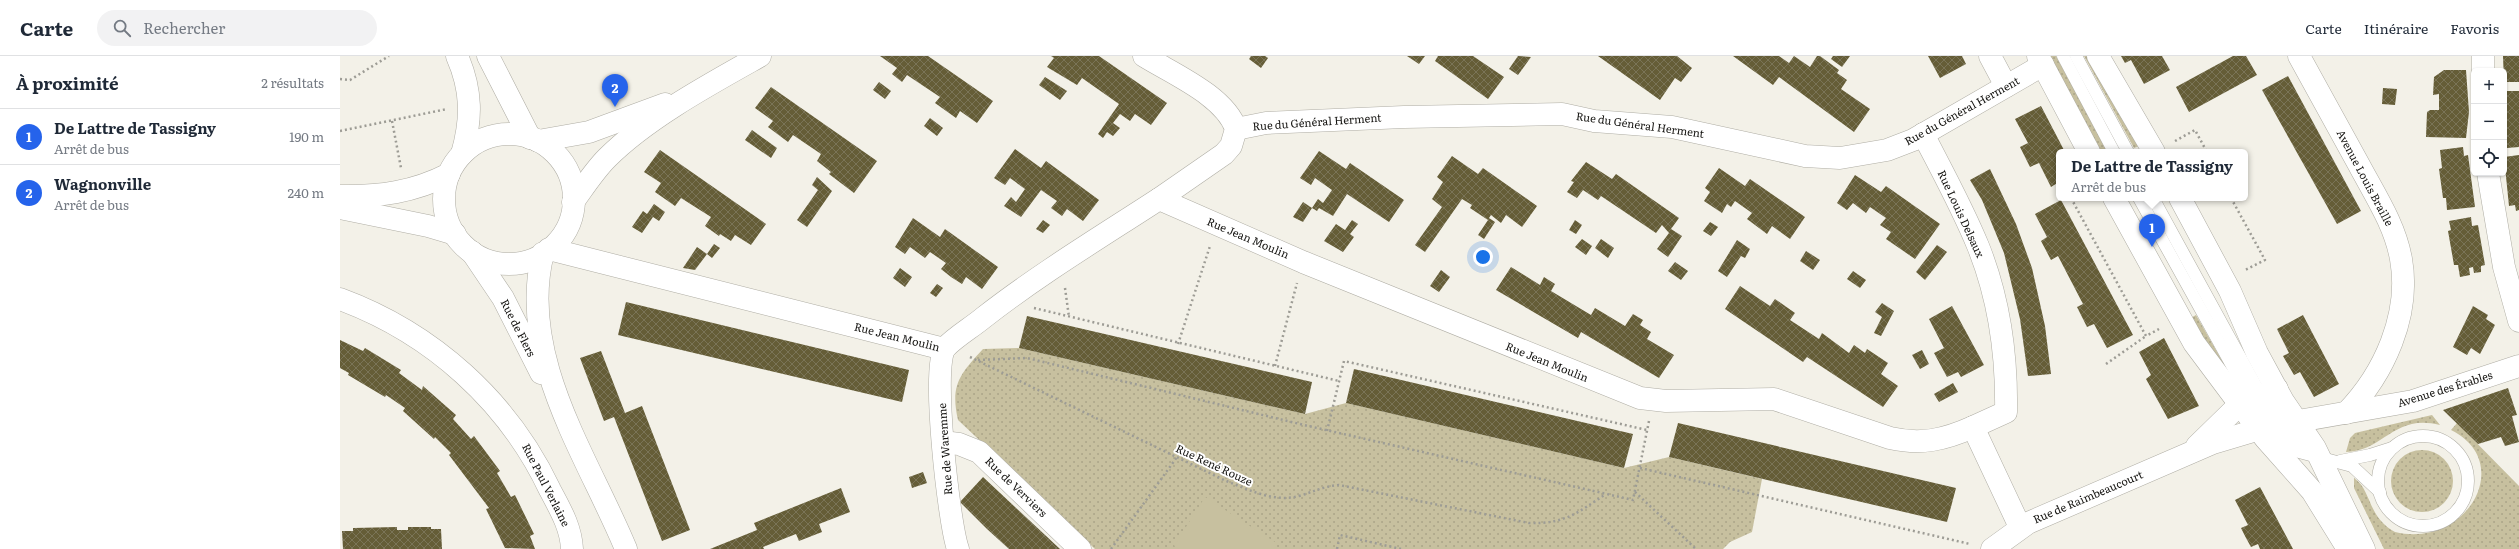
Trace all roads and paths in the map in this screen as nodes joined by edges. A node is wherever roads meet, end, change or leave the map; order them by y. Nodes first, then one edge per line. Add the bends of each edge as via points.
1 (389, 56) edge
2 (457, 56) edge
3 (488, 56) edge
4 (760, 56) edge
5 (1144, 56) edge
6 (1990, 56) edge
7 (2063, 56) edge
8 (2076, 56) edge
9 (2098, 56) edge
10 (2299, 56) edge
11 (2483, 56) edge
12 (2040, 61) edge
13 (2483, 68) edge
14 (340, 79) edge
15 (708, 84) junction
16 (2006, 86) junction
17 (454, 107) dead end
18 (1236, 129) junction
19 (340, 131) edge
20 (1923, 134) junction
21 (534, 139) junction
22 (2087, 149) edge
23 (2112, 149) edge
24 (2126, 149) edge
25 (2152, 149) edge
26 (462, 154) junction
27 (449, 174) junction
28 (2489, 176) edge
29 (340, 196) edge
30 (1159, 199) junction
31 (2073, 201) edge
32 (2116, 201) edge
33 (2141, 201) edge
34 (2155, 201) edge
35 (2182, 201) edge
36 (2233, 201) edge
37 (573, 202) junction
38 (340, 208) edge
39 (1217, 224) junction
40 (454, 234) junction
41 (471, 251) junction
42 (546, 251) junction
43 (1303, 262) junction
44 (1061, 263) junction
45 (2241, 272) dead end
46 (340, 299) edge
47 (1005, 301) junction
48 (1070, 317) junction
49 (2519, 321) edge
50 (2166, 326) dead end
51 (2146, 336) junction
52 (1178, 344) junction
53 (944, 349) junction
54 (978, 360) junction
55 (2106, 364) dead end
56 (1275, 366) junction
57 (2519, 366) edge
58 (1339, 381) junction
59 (2258, 398) junction
60 (1654, 400) junction
61 (561, 407) junction
62 (2346, 414) junction
63 (2277, 425) junction
64 (1973, 427) junction
65 (1327, 430) junction
66 (1647, 430) junction
67 (943, 442) junction
68 (2393, 448) junction
69 (2187, 452) junction
70 (1177, 457) junction
71 (2329, 459) junction
72 (1640, 468) junction
73 (1635, 492) junction
74 (2380, 492) junction
75 (1606, 494) junction
76 (2020, 527) junction
77 (572, 549) edge
78 (626, 549) edge
79 (958, 549) edge
80 (1080, 549) edge
81 (1111, 549) edge
82 (1337, 549) edge
83 (1401, 549) edge
84 (1696, 549) edge
85 (1992, 549) edge
86 (2348, 549) edge
87 (2364, 549) edge

1 - 14 path via 350,80
2 - 26 street via 467,83 470,103 468,133
3 - 21 street via 513,108
4 - 15 street
5 - 18 street, Rue du Général Herment via 1213,99 1228,111
6 - 16 street
7 - 23 lane
8 - 24 lane
9 - 25 street
10 - 62 street, Avenue Louis Braille via 2384,211 2398,243 2401,259 2403,275 2400,308 2388,349 2379,372 2365,394
11 - 13 street
12 - 16 street, Rue du Général Herment
12 - 22 street
15 - 21 street via 653,109 589,132
15 - 37 street via 607,158
16 - 20 street, Rue du Général Herment
17 - 19 path
18 - 20 street, Rue du Général Herment via 1266,123 1389,117 1562,114 1594,121 1672,127 1805,156 1840,158 1887,150
18 - 30 street, Rue du Général Herment via 1224,154
20 - 64 street, Rue Louis Delsaux via 1979,247 1995,299 2006,361 2006,412
21 - 26 street via 512,134 493,136 476,143
21 - 37 street via 553,152 564,166 572,183
26 - 27 street
27 - 29 street via 430,184 406,191 371,196
27 - 40 street via 445,209
28 - 49 street via 2504,267
30 - 39 street, Rue Jean Moulin
30 - 44 street, Rue Jean Moulin
31 - 51 path
32 - 59 street via 2186,330
33 - 59 lane
34 - 59 lane
35 - 59 street via 2230,291 2252,343
36 - 45 path via 2265,260
37 - 42 street via 566,228
38 - 40 street via 428,226
39 - 43 street, Rue Jean Moulin
39 - 52 path
40 - 41 street
41 - 42 street via 486,260 511,263 528,260
41 - 61 street, Rue de Flers via 499,292 534,362
42 - 53 street, Rue Jean Moulin
42 - 61 street, Rue de Flers via 538,290 538,319 544,351
43 - 56 path
43 - 60 street, Rue Jean Moulin via 1625,394
44 - 47 street, Rue Jean Moulin
44 - 48 path
46 - 77 street, Rue Paul Verlaine via 375,313 412,334 481,391 516,431 538,465 564,517
47 - 48 path
47 - 53 street, Rue Jean Moulin
48 - 52 path
50 - 51 path
51 - 55 path
52 - 56 path
53 - 54 path, Rue René Rouze
53 - 67 street, Rue de Waremme via 939,367
54 - 65 path via 1027,358
54 - 70 path, Rue René Rouze
56 - 58 path
57 - 62 street, Avenue des Érables via 2414,401
58 - 65 path
58 - 66 path via 1344,361
59 - 63 street
59 - 63 street
59 - 69 street, Rue de Raimbeaucourt via 2222,420 2202,441
60 - 64 street, Rue Jean Moulin via 1774,399 1909,442 1940,440
60 - 66 path
61 - 78 street, Rue de Flers
62 - 63 street, Avenue des Érables
63 - 69 street, Rue de Raimbeaucourt
63 - 71 street
63 - 71 lane via 2282,440 2293,449
63 - 86 street via 2294,469 2322,506
64 - 76 street
65 - 75 path
66 - 72 path
67 - 79 street, Rue de Waremme via 950,513
67 - 80 street, Rue de Verviers via 959,444 979,452
68 - 71 lane via 2365,457
68 - 74 lane via 2384,458 2379,472
68 - 74 lane via 2405,440 2419,436 2447,444 2458,453 2465,466 2465,494 2459,507 2449,517 2436,524 2422,526 2408,523 2395,516 2385,506
69 - 76 street, Rue de Raimbeaucourt
70 - 75 path, Rue René Rouze via 1256,493 1284,498 1339,485 1529,523 1547,523 1570,518
70 - 81 path
71 - 74 lane via 2356,468
71 - 87 street
72 - 73 path
72 - 85 path
73 - 75 path via 1633,500
73 - 84 path
76 - 85 street, Rue de Raimbeaucourt
82 - 83 path via 1340,535

